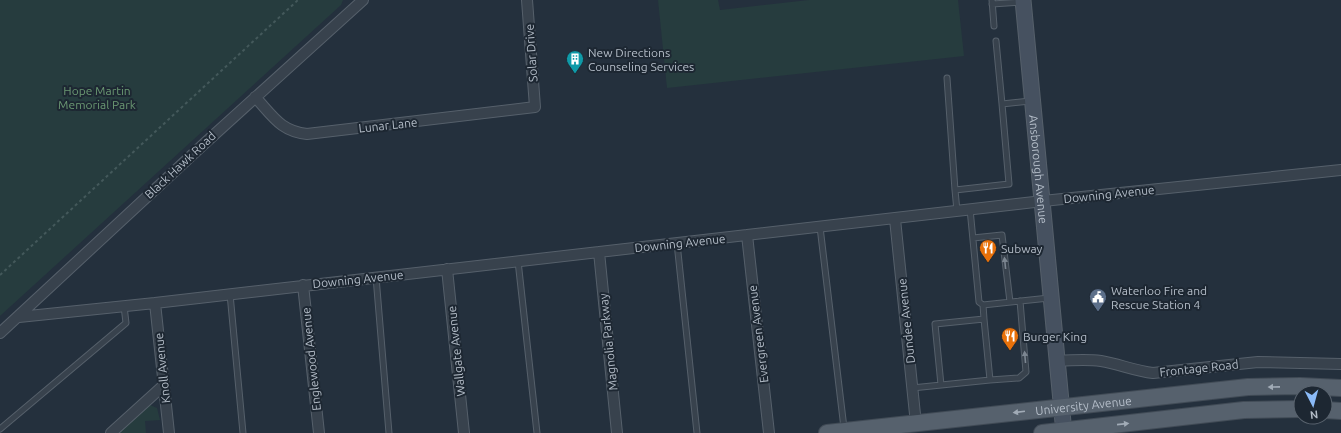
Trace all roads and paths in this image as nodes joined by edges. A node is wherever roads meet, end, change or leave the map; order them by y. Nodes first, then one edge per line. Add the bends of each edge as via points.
1 (298, 0) edge
2 (363, 0) edge
3 (527, 0) edge
4 (1023, 1) edge
5 (992, 2) edge
6 (994, 26) dead end
7 (996, 41) dead end
8 (947, 78) dead end
9 (255, 97) junction
10 (1033, 101) junction
11 (1002, 104) junction
12 (535, 107) joint
13 (1341, 170) edge
14 (955, 190) junction
15 (1043, 201) junction
16 (970, 209) junction
17 (957, 211) junction
18 (895, 218) junction
19 (820, 227) junction
20 (747, 235) junction
21 (973, 238) junction
22 (677, 243) junction
23 (599, 252) junction
24 (518, 261) junction
25 (447, 269) junction
26 (0, 275) edge
27 (376, 277) junction
28 (303, 285) junction
29 (230, 294) junction
30 (1052, 298) junction
31 (1020, 301) junction
32 (1010, 302) junction
33 (155, 303) junction
34 (983, 305) junction
35 (124, 306) junction
36 (19, 317) junction
37 (984, 319) junction
38 (0, 333) edge
39 (1058, 361) junction
40 (1341, 364) edge
41 (990, 380) junction
42 (164, 385) junction
43 (941, 385) junction
44 (912, 388) junction
45 (1341, 388) edge
46 (1062, 407) junction
47 (1293, 409) edge
48 (916, 424) junction
49 (0, 429) edge
50 (844, 431) junction
51 (1064, 432) edge
52 (111, 433) edge
53 (168, 433) edge
54 (243, 433) edge
55 (319, 433) edge
56 (390, 433) edge
57 (464, 433) edge
58 (537, 433) edge
59 (617, 433) edge
60 (697, 433) edge
61 (769, 433) edge
62 (827, 433) edge
63 (1042, 433) edge

1 - 26 path
2 - 9 street, Black Hawk Road
3 - 12 street, Solar Drive
4 - 5 lane
4 - 10 main road, Ansborough Avenue
5 - 6 lane
7 - 11 lane
8 - 14 lane
9 - 12 street, Lunar Lane via 283,127 307,134
9 - 36 street, Black Hawk Road
10 - 11 lane
10 - 15 main road, Ansborough Avenue
11 - 14 lane via 1009,184
13 - 15 street, Downing Avenue
14 - 17 lane
15 - 16 street, Downing Avenue
15 - 30 main road, Ansborough Avenue
16 - 17 street, Downing Avenue
16 - 21 lane
17 - 18 street, Downing Avenue
18 - 19 street, Downing Avenue
18 - 44 street, Dundee Avenue
19 - 20 street, Downing Avenue
19 - 50 lane
20 - 22 street, Downing Avenue
20 - 61 street, Evergreen Avenue
32 -> 21 lane via 1002,235
21 - 34 lane via 979,302
22 - 23 street, Downing Avenue
22 - 60 lane
23 - 24 street, Downing Avenue
23 - 59 street, Magnolia Parkway
24 - 25 street, Downing Avenue
24 - 58 lane
25 - 27 street, Downing Avenue
25 - 57 street, Wallgate Avenue
27 - 28 street, Downing Avenue
27 - 56 lane
28 - 29 street, Downing Avenue
28 - 55 street, Englewood Avenue
29 - 33 street, Downing Avenue
29 - 54 lane
30 - 31 lane
30 - 39 main road, Ansborough Avenue
31 - 32 lane
41 -> 31 lane via 1018,378 1026,372
32 - 34 lane
33 - 35 street, Downing Avenue
33 - 42 street, Knoll Avenue
34 - 37 lane
35 - 36 street, Downing Avenue
35 - 49 lane via 126,323
36 - 38 street, Black Hawk Road
37 - 41 lane
37 - 43 lane via 935,324
39 - 40 street, Frontage Road via 1103,361 1153,373 1258,362
39 - 46 main road, Ansborough Avenue
41 - 43 lane
42 - 52 street
42 - 53 street, Knoll Avenue
43 - 44 lane
44 - 48 street, Dundee Avenue
45 -> 46 main road, University Avenue via 1248,387
46 -> 48 main road, University Avenue
46 - 51 main road, Ansborough Avenue
51 -> 47 main road, University Avenue via 1244,410
48 - 50 main road, University Avenue
50 - 62 main road, University Avenue
51 - 63 main road, University Avenue

